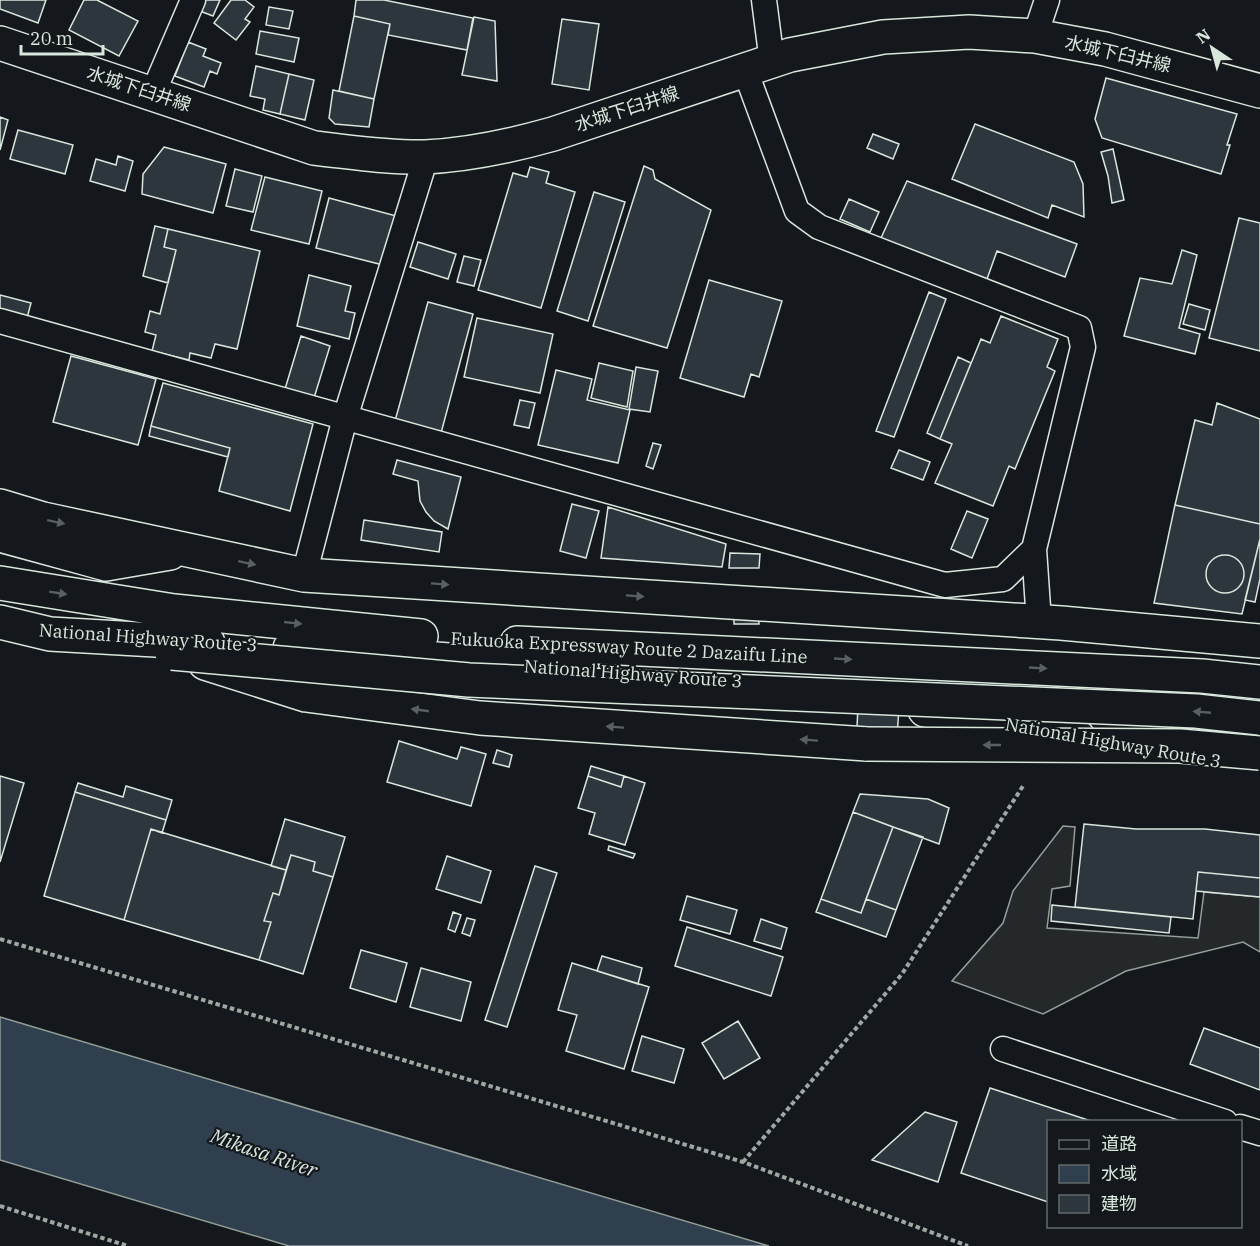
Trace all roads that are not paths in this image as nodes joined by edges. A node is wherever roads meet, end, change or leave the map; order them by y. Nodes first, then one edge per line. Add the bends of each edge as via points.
1 (193, 0) edge
2 (764, 0) edge
3 (1047, 0) edge
4 (1035, 36) junction
5 (0, 43) edge
6 (758, 66) junction
7 (1260, 91) edge
8 (153, 93) junction
9 (426, 157) junction
10 (0, 321) edge
11 (345, 418) junction
12 (0, 506) edge
13 (0, 535) edge
14 (1034, 549) junction
15 (186, 550) junction
16 (304, 575) junction
17 (0, 583) edge
18 (0, 622) edge
19 (1039, 622) junction
20 (0, 627) edge
21 (1260, 641) edge
22 (172, 653) junction
23 (1260, 682) edge
24 (1260, 718) edge
25 (1260, 753) edge
26 (1260, 770) edge
27 (1004, 1049) dead end
28 (1219, 1120) edge
29 (1242, 1128) edge
30 (1260, 1133) edge

1 - 8 street
2 - 6 street
3 - 4 street
4 - 6 main road, 水城下臼井線 via 969,32 883,37 790,55
4 - 7 main road, 水城下臼井線 via 1105,48
5 - 8 main road, 水城下臼井線
6 - 9 main road, 水城下臼井線 via 517,144
6 - 14 street via 798,211 819,227 1079,328 1083,347
8 - 9 main road, 水城下臼井線 via 314,148
9 - 11 street
10 - 11 street
11 - 14 street via 945,585 1003,579
11 - 16 street
12 -> 15 main road
13 - 15 main road via 106,564
14 - 19 street
15 -> 16 main road
16 -> 19 main road
17 -> 23 main road, Fukuoka Expressway Route 2 Dazaifu Line via 174,611 470,640
18 - 26 main road, National Highway Route 3 via 50,634 772,685
19 - 21 main road
20 - 22 main road, Fukuoka Expressway Route 2 Dazaifu Line
24 -> 22 main road, Fukuoka Expressway Route 2 Dazaifu Line, bridge via 1184,711 469,680
25 -> 22 main road, bridge via 1180,746 867,744 480,718 306,695
27 - 28 street
29 - 30 street

